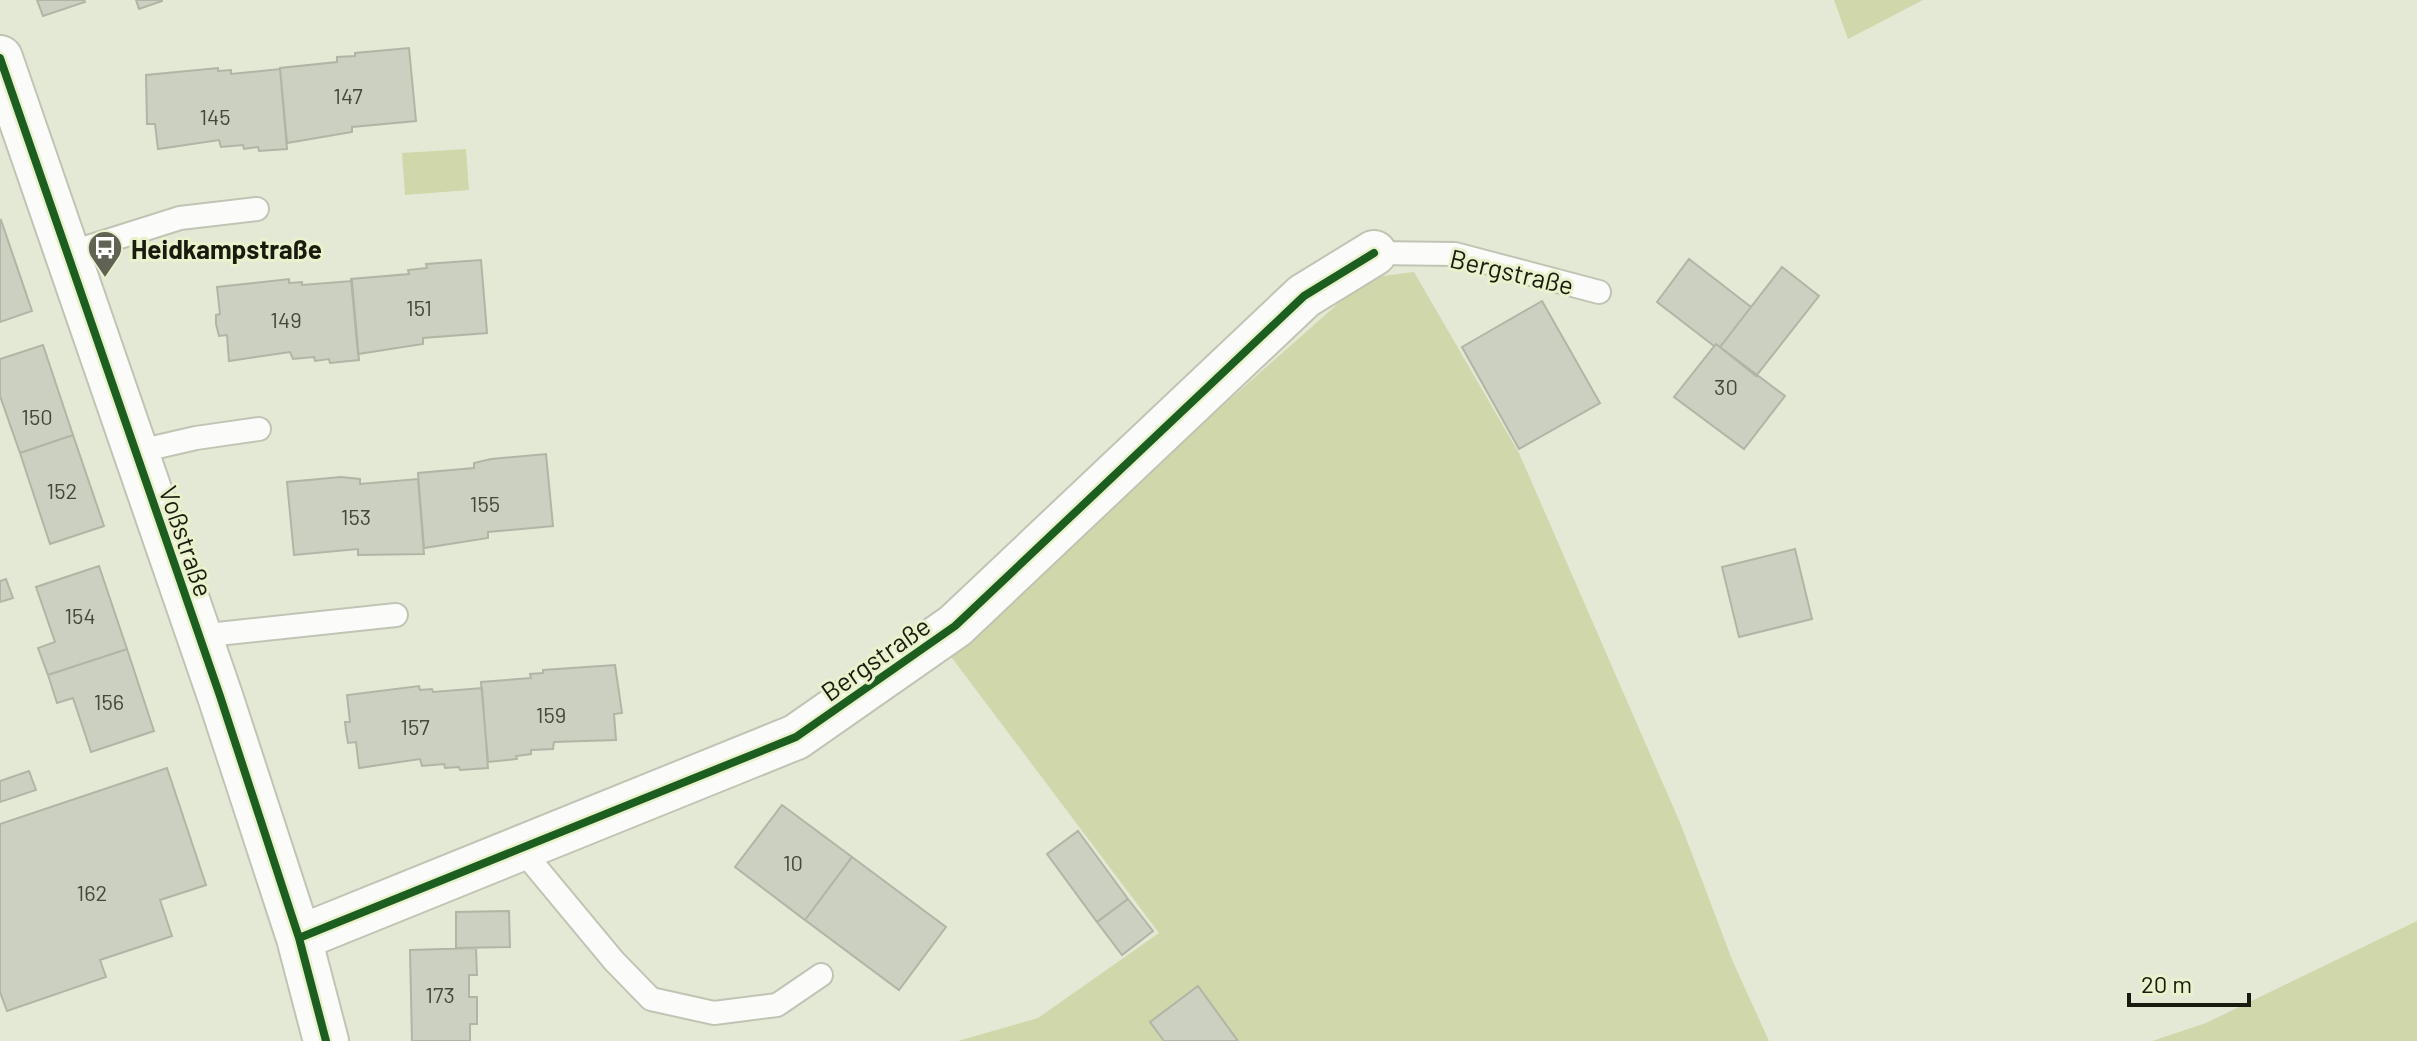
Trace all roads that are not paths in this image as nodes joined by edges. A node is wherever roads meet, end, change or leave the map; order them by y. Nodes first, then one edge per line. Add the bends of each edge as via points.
1 (0, 58) edge
2 (257, 209) dead end
3 (1374, 253) joint
4 (66, 254) junction
5 (1599, 292) dead end
6 (259, 429) dead end
7 (135, 452) junction
8 (396, 615) dead end
9 (199, 636) junction
10 (521, 849) junction
11 (299, 938) junction
12 (821, 975) dead end
13 (326, 1041) edge

1 - 4 street, Voßstraße
2 - 4 lane via 180,218
3 - 5 lane, Bergstraße via 1455,254
3 - 10 street, Bergstraße via 1304,296 955,626 852,700 796,737
4 - 7 street, Voßstraße
6 - 7 lane
7 - 9 street, Voßstraße
8 - 9 lane
9 - 11 street, Voßstraße
10 - 11 street, Bergstraße
10 - 12 lane via 651,999 714,1013 777,1005
11 - 13 street, Voßstraße

